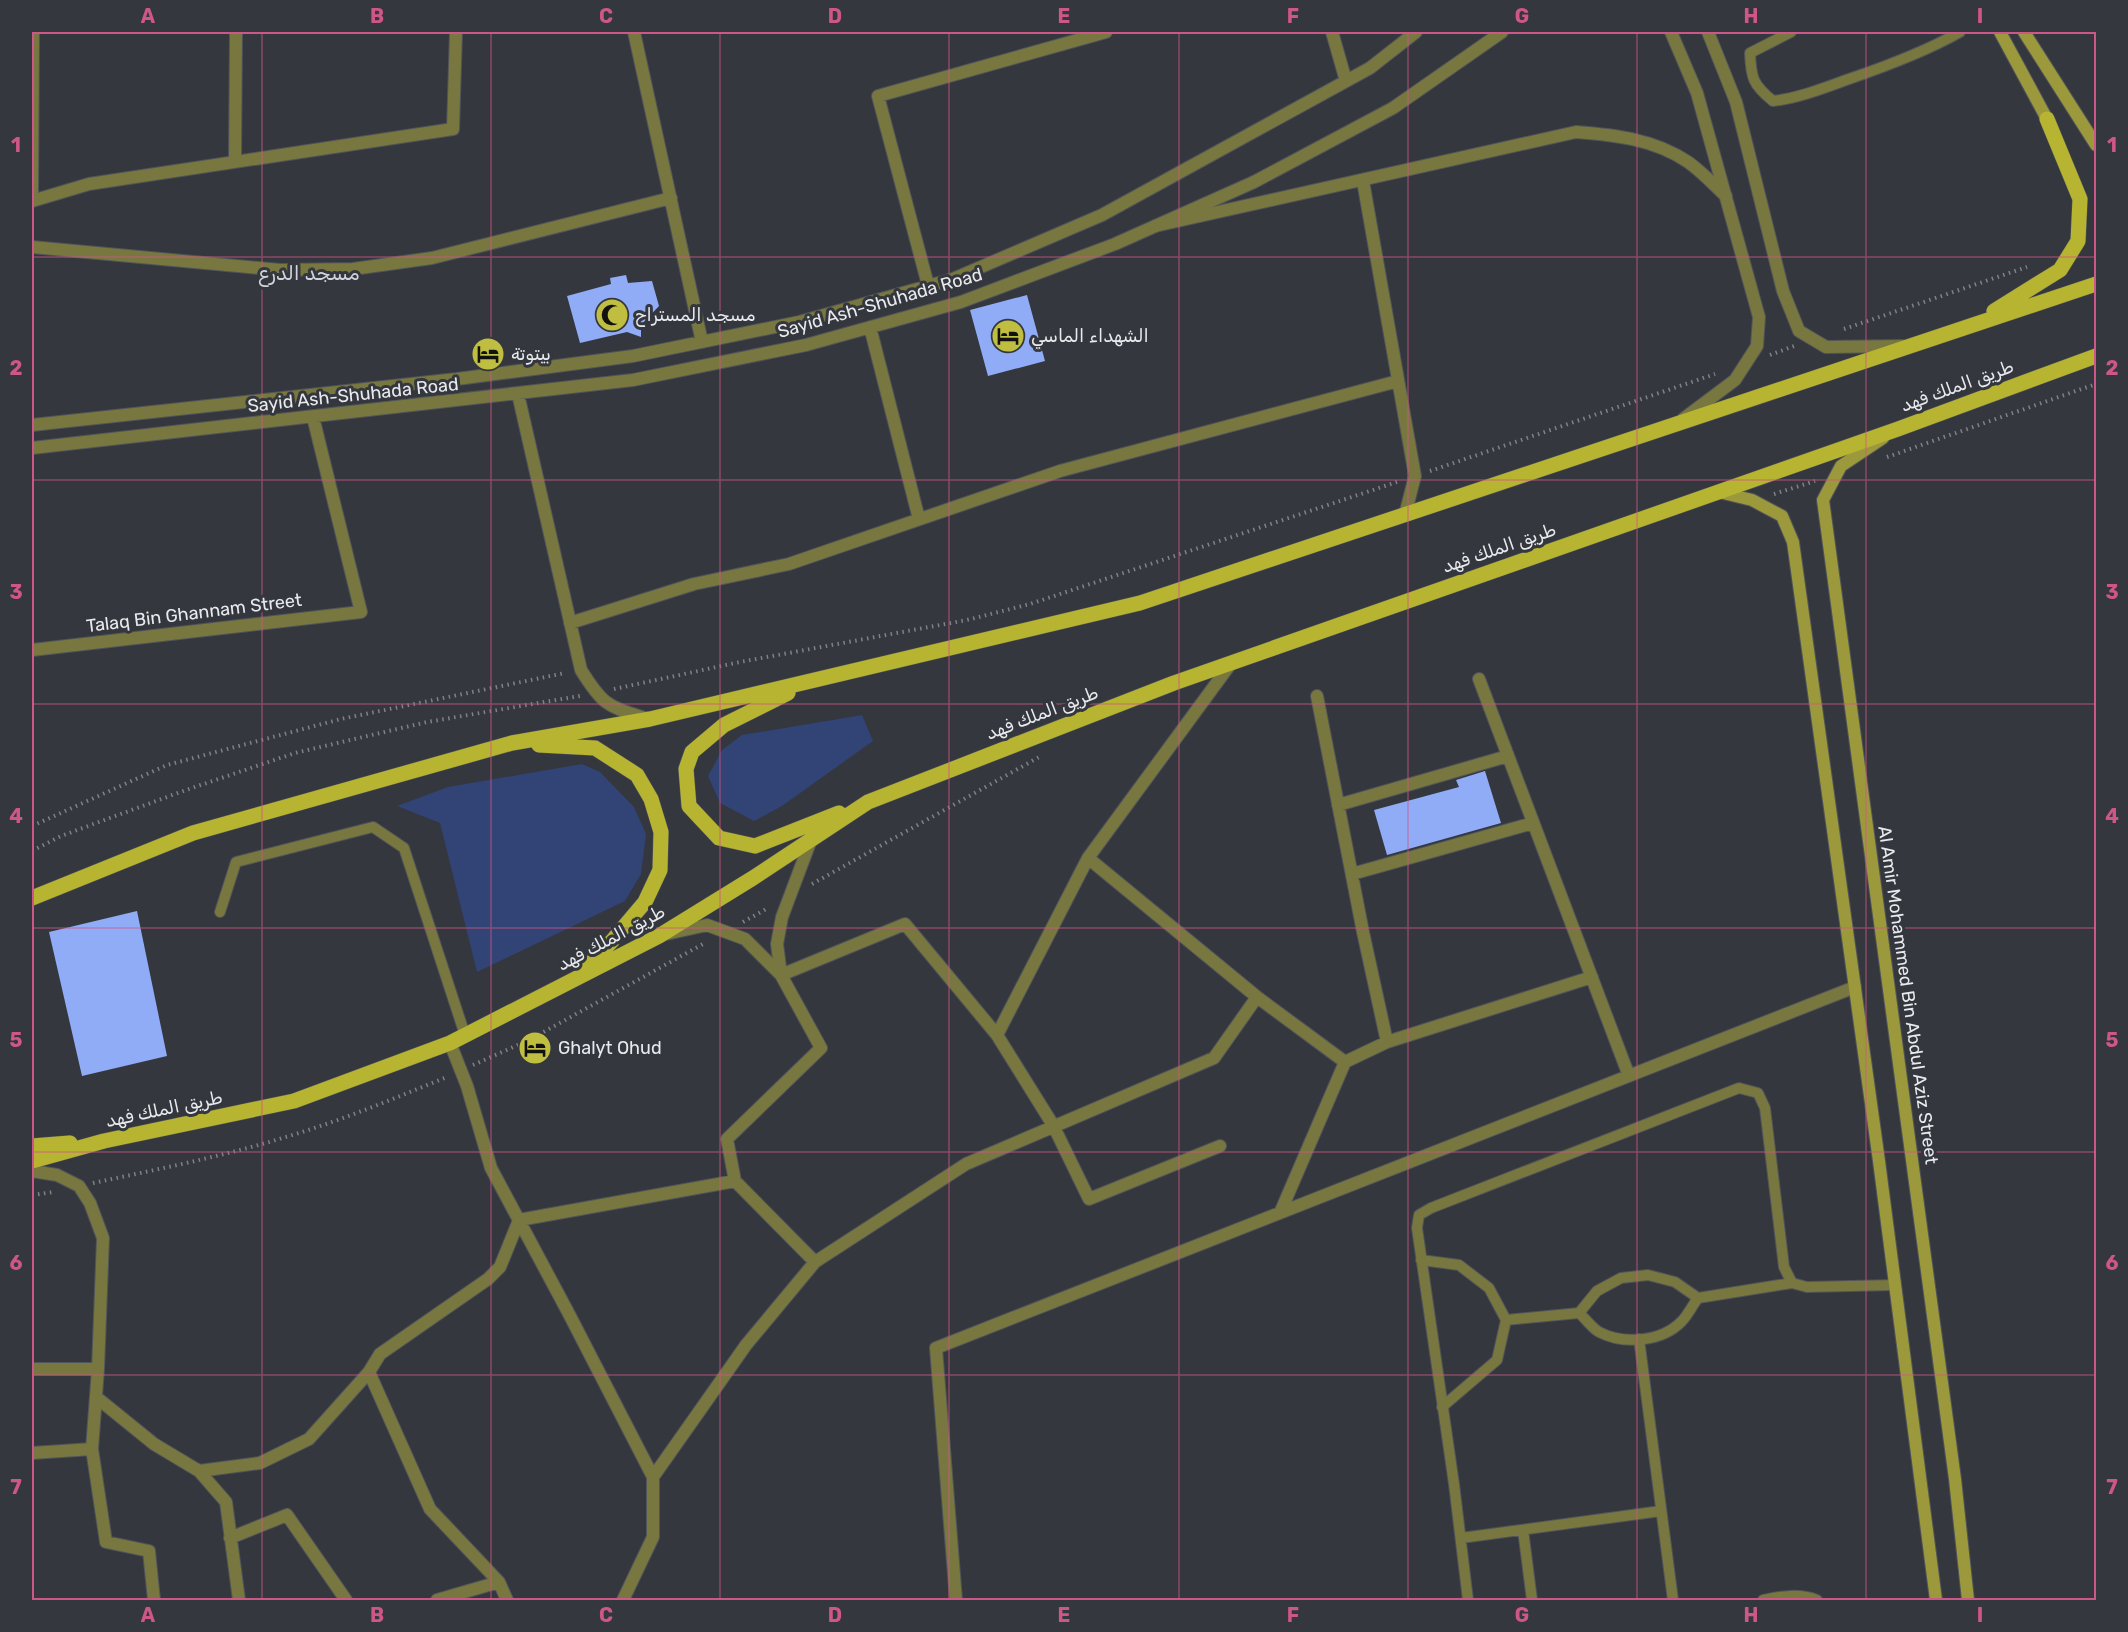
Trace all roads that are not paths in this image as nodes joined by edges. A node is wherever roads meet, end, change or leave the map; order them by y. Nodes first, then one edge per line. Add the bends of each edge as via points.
1 (33, 32) edge
2 (236, 32) edge
3 (456, 32) edge
4 (634, 32) edge
5 (1106, 32) edge
6 (1332, 32) edge
7 (1416, 32) edge
8 (1502, 32) edge
9 (1671, 32) edge
10 (1708, 32) edge
11 (1791, 32) edge
12 (1960, 32) edge
13 (2000, 32) edge
14 (2024, 32) edge
15 (32, 57) edge
16 (1346, 81) junction
17 (2047, 119) joint
18 (2097, 145) edge
19 (235, 162) junction
20 (1363, 181) junction
21 (1726, 196) junction
22 (670, 198) junction
23 (1155, 226) junction
24 (32, 247) edge
25 (2097, 284) edge
26 (928, 285) junction
27 (870, 327) junction
28 (1964, 328) junction
29 (702, 342) junction
30 (1912, 345) junction
31 (2094, 358) edge
32 (1398, 381) junction
33 (518, 394) junction
34 (313, 417) junction
35 (1676, 424) junction
36 (32, 426) edge
37 (1898, 429) junction
38 (32, 448) edge
39 (1719, 492) junction
40 (1405, 514) junction
41 (919, 519) junction
42 (570, 623) junction
43 (32, 650) edge
44 (1232, 662) junction
45 (1479, 680) dead end
46 (812, 681) junction
47 (1317, 696) dead end
48 (650, 719) junction
49 (512, 743) junction
50 (1508, 756) junction
51 (868, 802) junction
52 (1338, 805) junction
53 (1533, 823) junction
54 (811, 840) junction
55 (1088, 858) junction
56 (1352, 874) junction
57 (34, 897) edge
58 (220, 912) dead end
59 (659, 936) junction
60 (781, 975) junction
61 (1592, 977) junction
62 (573, 980) junction
63 (1855, 987) junction
64 (1257, 997) junction
65 (465, 1035) junction
66 (997, 1035) junction
67 (1387, 1042) junction
68 (450, 1043) junction
69 (1345, 1062) junction
70 (1629, 1076) junction
71 (1053, 1125) junction
72 (104, 1141) junction
73 (32, 1146) edge
74 (1220, 1146) dead end
75 (32, 1161) edge
76 (32, 1171) edge
77 (735, 1181) junction
78 (1280, 1213) junction
79 (519, 1220) junction
80 (1421, 1260) junction
81 (815, 1262) junction
82 (1792, 1283) junction
83 (1895, 1285) junction
84 (1698, 1298) junction
85 (1579, 1312) junction
86 (1506, 1320) junction
87 (1639, 1339) junction
88 (32, 1369) edge
89 (98, 1370) junction
90 (369, 1372) junction
91 (96, 1397) junction
92 (1442, 1407) junction
93 (92, 1449) junction
94 (32, 1453) edge
95 (199, 1471) junction
96 (653, 1477) junction
97 (1661, 1511) junction
98 (1523, 1530) junction
99 (230, 1538) junction
100 (1461, 1539) junction
101 (499, 1582) junction
102 (154, 1600) edge
103 (239, 1600) edge
104 (346, 1600) edge
105 (437, 1600) edge
106 (507, 1600) edge
107 (623, 1600) edge
108 (956, 1600) edge
109 (1468, 1600) edge
110 (1532, 1600) edge
111 (1673, 1600) edge
112 (1763, 1600) edge
113 (1817, 1600) edge
114 (1936, 1600) edge
115 (1968, 1600) edge

1 - 15 street
2 - 19 street
3 - 19 street via 453,129
4 - 22 street
5 - 26 street via 878,96
6 - 16 street
7 - 16 street, Sayid Ash-Shuhada Road via 1370,68
8 - 23 street, Sayid Ash-Shuhada Road via 1393,108 1254,182
9 - 21 street via 1697,93
10 - 30 street via 1736,102 1783,291 1799,331 1826,347
11 - 12 lane via 1750,53 1750,73 1758,89 1773,101 1792,99 1888,65
13 - 17 main road
14 - 18 main road
15 - 19 street via 32,201 89,184
16 - 26 street, Sayid Ash-Shuhada Road via 1102,215 952,279
17 - 28 main road via 2080,199 2078,241 2061,270
20 - 21 street via 1576,132 1621,136 1656,145 1688,162
20 - 23 street
20 - 32 street
21 - 35 street via 1759,317 1756,346 1735,380
22 - 24 street via 432,258 353,269 280,270
22 - 29 street
23 - 27 street, Sayid Ash-Shuhada Road via 961,302
25 - 28 main road
26 - 29 street, Sayid Ash-Shuhada Road via 800,322
27 - 33 street, Sayid Ash-Shuhada Road via 806,345 633,380
27 - 41 street
28 - 30 main road
29 - 36 street, Sayid Ash-Shuhada Road via 633,356 457,379
30 - 35 main road
31 - 37 main road, طريق الملك فهد
32 - 40 street via 1415,476
32 - 41 street via 1060,471
33 - 34 street, Sayid Ash-Shuhada Road
33 - 42 street
34 - 38 street, Sayid Ash-Shuhada Road
34 - 43 street, Talaq Bin Ghannam Street via 362,612
35 - 40 main road
37 - 39 main road, طريق الملك فهد
37 - 115 main road, Al Amir Mohammed Bin Abdul Aziz Street via 1841,466 1823,500
39 - 44 main road, طريق الملك فهد
39 - 63 main road via 1754,501 1782,516 1793,542
40 - 46 main road via 1140,603
41 - 42 street via 789,564 694,584
42 - 48 street via 581,670 595,694 609,706
44 - 51 main road, طريق الملك فهد
44 - 55 street
45 - 50 street
46 - 48 main road
46 - 51 main road via 724,725 692,752 686,769 689,806 719,838 755,846
47 - 52 street
48 - 49 main road
49 - 57 main road via 193,833
49 - 62 main road via 595,748 637,775 651,798 661,832 660,870 645,902
50 - 52 street
50 - 53 street
51 - 54 main road, طريق الملك فهد
52 - 56 street
53 - 56 street
53 - 61 street
54 - 59 main road, طريق الملك فهد
54 - 60 street via 782,917 777,944
55 - 64 street
55 - 66 street
56 - 67 street
58 - 65 lane via 236,862 373,827 404,848
59 - 60 street via 707,925 745,939
59 - 62 main road, طريق الملك فهد
60 - 66 street via 905,924
60 - 77 street via 820,1048 727,1139
61 - 67 street
61 - 70 street
62 - 65 main road, طريق الملك فهد
63 - 70 street
63 - 83 main road
64 - 69 street
64 - 71 street via 1214,1058
65 - 68 main road, طريق الملك فهد
66 - 71 street
67 - 69 street
68 - 72 main road, طريق الملك فهد via 294,1101
68 - 79 street via 491,1168
69 - 78 street
70 - 78 street
71 - 74 street via 1089,1199
71 - 81 street via 966,1164
72 - 73 main road
72 - 75 main road, طريق الملك فهد
76 - 89 street via 57,1175 79,1186 103,1238
77 - 79 street
77 - 81 street
78 - 108 street via 936,1348
79 - 90 street via 500,1267 380,1354
79 - 96 street
80 - 82 lane via 1419,1215 1431,1208 1738,1088 1758,1093 1766,1108 1784,1267
80 - 86 lane via 1459,1265 1489,1288
80 - 92 lane
81 - 96 street via 746,1345
82 - 83 lane via 1807,1287
82 - 84 lane
83 - 114 main road
84 - 85 lane via 1675,1282 1648,1275 1621,1278 1597,1291
84 - 87 lane via 1681,1323 1656,1337
85 - 86 lane
85 - 87 lane via 1599,1332 1627,1341
86 - 92 lane via 1497,1360
87 - 97 lane
88 - 89 street
89 - 91 street
90 - 95 street via 309,1439 260,1463
90 - 101 street via 429,1509
91 - 93 street
91 - 95 street via 154,1444
92 - 100 lane
93 - 94 street
93 - 102 street via 106,1542 149,1551
95 - 99 street via 226,1502
96 - 107 street via 653,1537
97 - 98 lane
97 - 111 lane
98 - 100 lane
98 - 110 lane
99 - 103 street
99 - 104 street via 287,1515
100 - 109 lane
101 - 105 street
101 - 106 street
112 - 113 lane via 1783,1595

